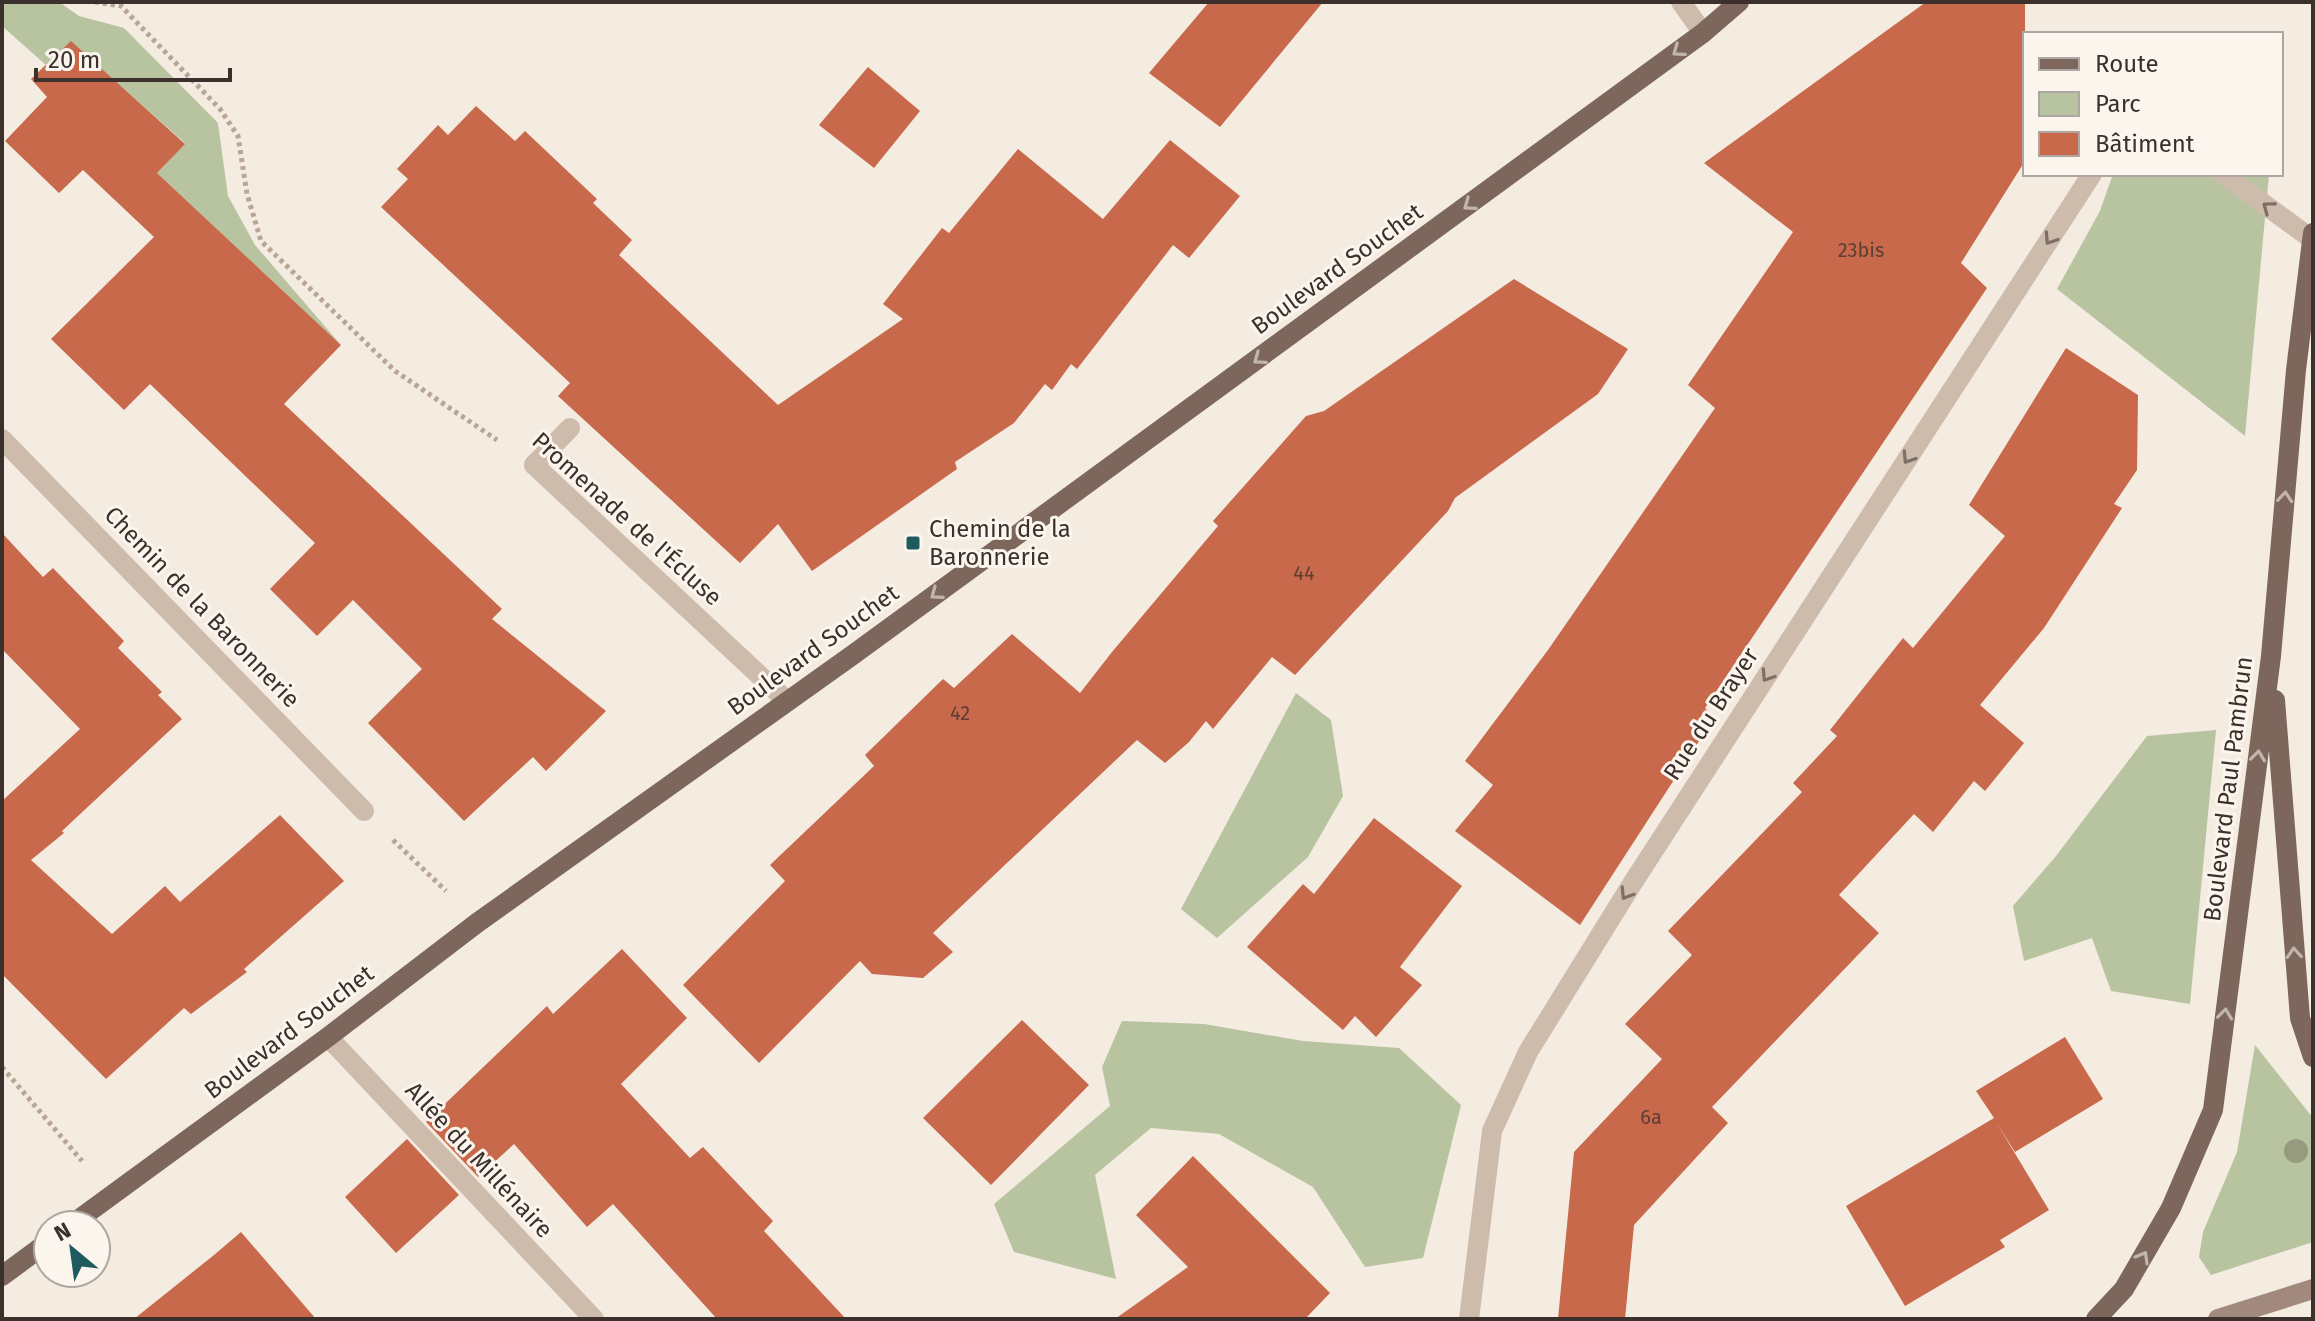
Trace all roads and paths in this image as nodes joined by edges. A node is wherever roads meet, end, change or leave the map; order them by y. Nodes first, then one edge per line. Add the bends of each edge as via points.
1 (95, 2) edge
2 (1681, 2) edge
3 (1739, 2) edge
4 (1703, 33) junction
5 (2091, 176) edge
6 (2226, 176) edge
7 (2313, 233) edge
8 (2313, 240) edge
9 (570, 428) dead end
10 (2, 439) edge
11 (534, 465) junction
12 (2271, 656) junction
13 (787, 701) junction
14 (364, 811) joint
15 (477, 923) junction
16 (328, 1037) junction
17 (2313, 1057) edge
18 (2, 1067) edge
19 (111, 1195) junction
20 (92, 1209) edge
21 (32, 1254) edge
22 (2, 1276) edge
23 (2313, 1289) edge
24 (594, 1319) edge
25 (1469, 1319) edge
26 (2096, 1319) edge
27 (2218, 1319) edge

1 - 11 path, Promenade de l'Écluse via 121,6 220,109 238,136 261,241 395,371
2 - 4 street
3 - 4 main road, Boulevard Souchet
4 -> 13 main road, Boulevard Souchet
5 -> 25 street, Rue du Brayer via 1528,1052 1492,1131
8 -> 6 street
7 - 8 main road, Boulevard Paul Pambrun
12 -> 8 main road, Boulevard Paul Pambrun
9 - 11 street
10 - 14 street, Chemin de la Baronnerie
11 - 13 street, Promenade de l'Écluse
17 -> 12 main road via 2300,1018
26 -> 12 main road, Boulevard Paul Pambrun via 2124,1289 2171,1208 2213,1110
13 - 15 main road, Boulevard Souchet
14 - 15 path
15 - 16 main road, Boulevard Souchet
16 - 19 main road, Boulevard Souchet
16 - 24 street, Allée du Millénaire
18 - 19 path
19 - 20 main road, Boulevard Souchet
21 - 22 main road
23 - 27 street

